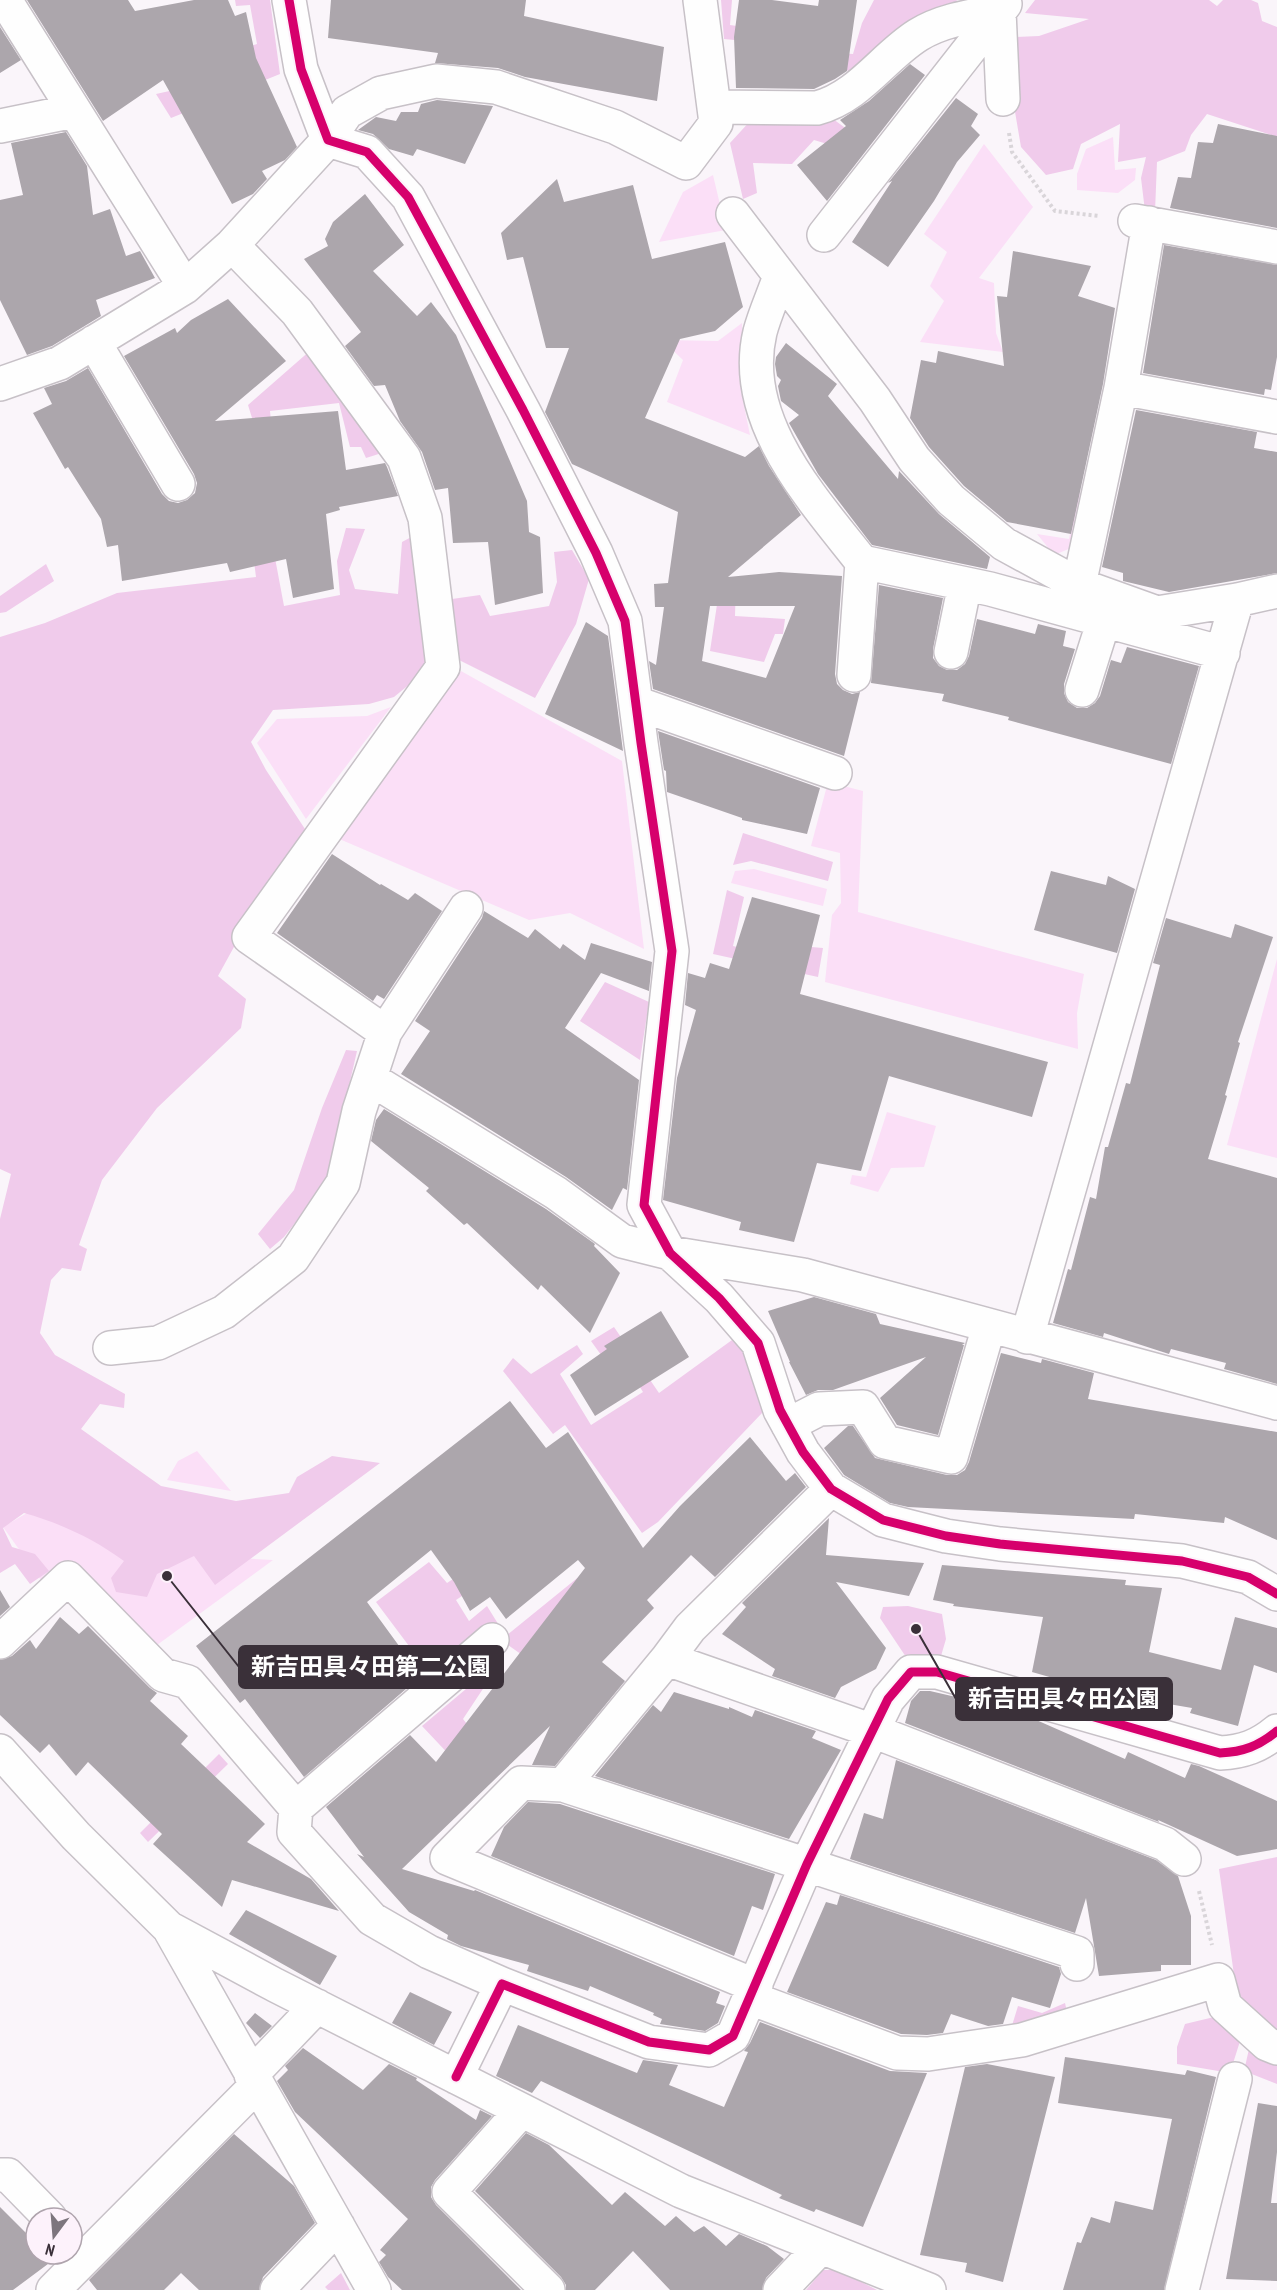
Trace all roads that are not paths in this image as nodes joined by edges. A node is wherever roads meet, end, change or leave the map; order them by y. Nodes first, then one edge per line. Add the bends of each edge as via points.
1 (5, 0) edge
2 (289, 0) edge
3 (700, 0) edge
4 (1003, 6) edge
5 (1003, 99) road end
6 (74, 111) junction
7 (717, 123) junction
8 (0, 126) edge
9 (328, 140) junction
10 (734, 214) dead end
11 (824, 235) dead end
12 (232, 245) junction
13 (1277, 247) edge
14 (780, 276) junction
15 (185, 287) junction
16 (94, 342) junction
17 (0, 384) edge
18 (1121, 388) junction
19 (1277, 417) edge
20 (178, 484) dead end
21 (862, 562) junction
22 (965, 584) junction
23 (1079, 585) junction
24 (1277, 591) edge
25 (1237, 600) junction
26 (1104, 620) junction
27 (951, 652) dead end
28 (1223, 653) junction
29 (854, 675) dead end
30 (1082, 690) dead end
31 (636, 703) junction
32 (835, 773) dead end
33 (466, 908) dead end
34 (385, 1032) junction
35 (371, 1079) junction
36 (670, 1253) junction
37 (989, 1326) junction
38 (1027, 1336) junction
39 (110, 1348) dead end
40 (1277, 1403) edge
41 (788, 1425) junction
42 (831, 1489) junction
43 (1277, 1594) edge
44 (492, 1640) dead end
45 (0, 1642) edge
46 (667, 1659) junction
47 (873, 1731) junction
48 (1277, 1731) edge
49 (0, 1751) edge
50 (564, 1785) junction
51 (296, 1808) junction
52 (1184, 1859) road end
53 (807, 1864) junction
54 (168, 1928) junction
55 (1077, 1964) dead end
56 (502, 1984) junction
57 (753, 1992) junction
58 (317, 2006) junction
59 (1277, 2048) edge
60 (456, 2077) junction
61 (1235, 2079) dead end
62 (254, 2080) junction
63 (521, 2111) junction
64 (0, 2175) edge
65 (38, 2206) edge
66 (338, 2226) junction
67 (84, 2244) edge
68 (820, 2248) junction
69 (68, 2266) edge
70 (53, 2290) edge
71 (277, 2290) edge
72 (374, 2290) edge
73 (548, 2290) edge
74 (780, 2290) edge
75 (929, 2290) edge
76 (1182, 2290) edge

1 - 6 street
2 - 9 street via 300,69
3 - 7 street
4 - 5 street
4 - 7 street via 919,34 832,104
4 - 11 street
6 - 8 street
6 - 15 street
7 - 9 street via 686,163 615,127 496,87 435,81 381,93 348,112
9 - 12 street
9 - 31 street via 367,152 408,197 596,553 626,621
10 - 14 street
12 - 15 street
12 - 34 street via 297,312 404,458 425,518 443,667 249,937
13 - 18 street via 1142,222
14 - 21 street via 760,333 756,379 770,429 800,482
14 - 23 street via 875,400 914,459 951,500 1004,544
15 - 16 street
16 - 17 street via 60,363
16 - 20 street
18 - 19 street
18 - 23 street
21 - 22 street
21 - 29 street
22 - 26 street
22 - 27 street
23 - 25 street via 1157,613
24 - 25 street
25 - 28 street
26 - 28 street
26 - 30 street
28 - 38 street
31 - 32 street
31 - 36 street via 672,951 644,1205
33 - 34 street
34 - 35 street
35 - 36 street via 556,1192 622,1240
35 - 39 street via 359,1111 343,1183 293,1258 224,1312 158,1343
36 - 37 street via 802,1275
36 - 41 street via 719,1298 758,1343
37 - 38 street
37 - 41 street via 951,1456 885,1442 863,1407 819,1409
38 - 40 street
41 - 42 street
42 - 43 street via 883,1520 946,1536 1182,1561 1248,1577
42 - 46 street via 690,1628
44 - 51 street
45 - 51 street via 68,1578 163,1675 188,1682
46 - 47 street
46 - 50 street
47 - 48 street via 888,1699 911,1672 937,1672 1220,1753 1260,1745
47 - 52 street via 1165,1844
47 - 53 street
49 - 54 street via 76,1836
50 - 53 street
50 - 57 street via 521,1783 447,1858
51 - 56 street via 294,1832 372,1919 429,1952
53 - 55 street via 1077,1953
53 - 57 street
54 - 58 street
54 - 62 street
56 - 57 street via 649,2042 709,2050 733,2036
56 - 60 street
57 - 59 street via 897,2053 928,2054 1022,2040 1085,2013 1216,1970 1225,2006 1267,2044
58 - 60 street
58 - 62 street
60 - 63 street
61 - 76 street
62 - 66 street
62 - 67 street
63 - 68 street via 681,2191
63 - 73 street via 449,2192
64 - 65 street via 8,2175
66 - 71 street
66 - 72 street
68 - 74 street
68 - 75 street
69 - 70 street

